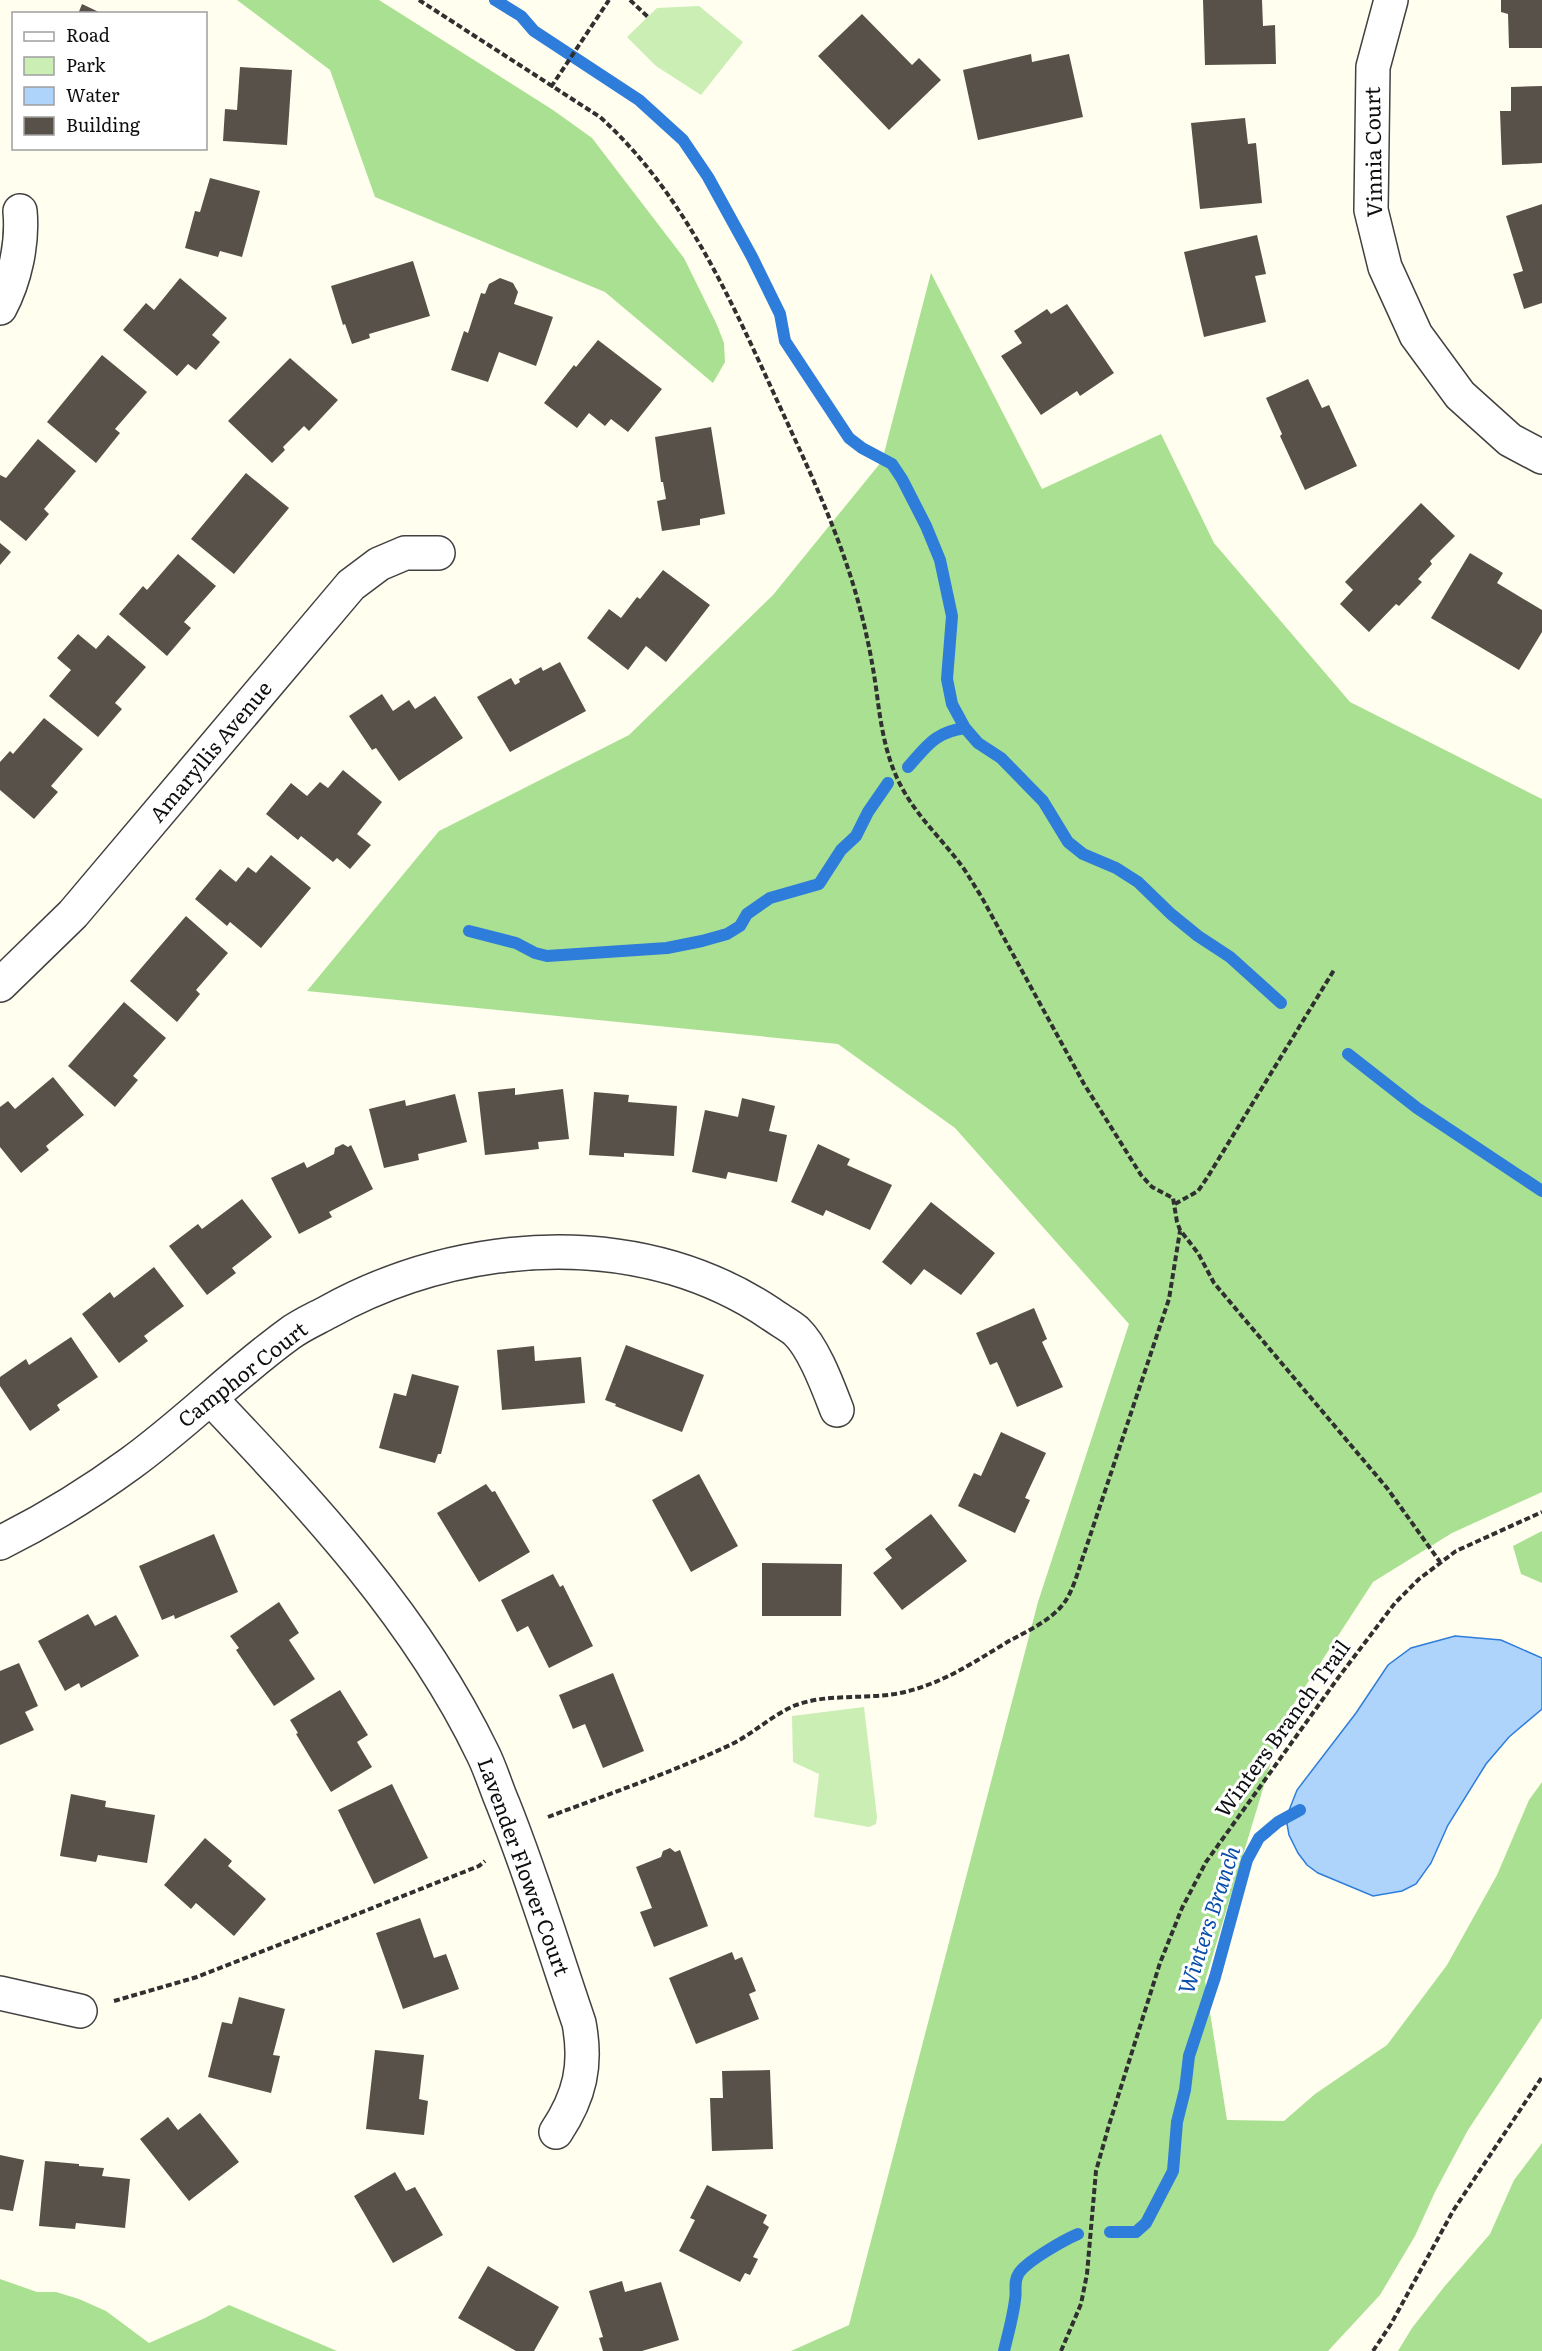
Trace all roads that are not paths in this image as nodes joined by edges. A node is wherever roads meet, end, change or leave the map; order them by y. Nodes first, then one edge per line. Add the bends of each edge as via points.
1 (1390, 0) edge
2 (20, 211) dead end
3 (0, 308) edge
4 (1542, 457) edge
5 (438, 553) dead end
6 (0, 985) edge
7 (211, 1399) junction
8 (837, 1410) dead end
9 (0, 1543) edge
10 (0, 1993) edge
11 (80, 2011) road end
12 (556, 2132) dead end

1 - 4 street, Vinnia Court via 1373,68 1371,210 1385,267 1416,335 1460,395 1510,440
2 - 3 street via 22,228 17,260
5 - 6 street, Amaryllis Avenue via 405,553 379,564 351,585 73,915
7 - 8 street, Camphor Court via 290,1333 350,1300 400,1279 467,1262 533,1252 592,1252 651,1261 740,1293 797,1332 822,1370
7 - 9 street, Camphor Court via 131,1463 39,1523
7 - 12 street, Lavender Flower Court via 305,1498 375,1582 420,1643 483,1754 517,1838 583,2043 582,2077 571,2109
10 - 11 street

